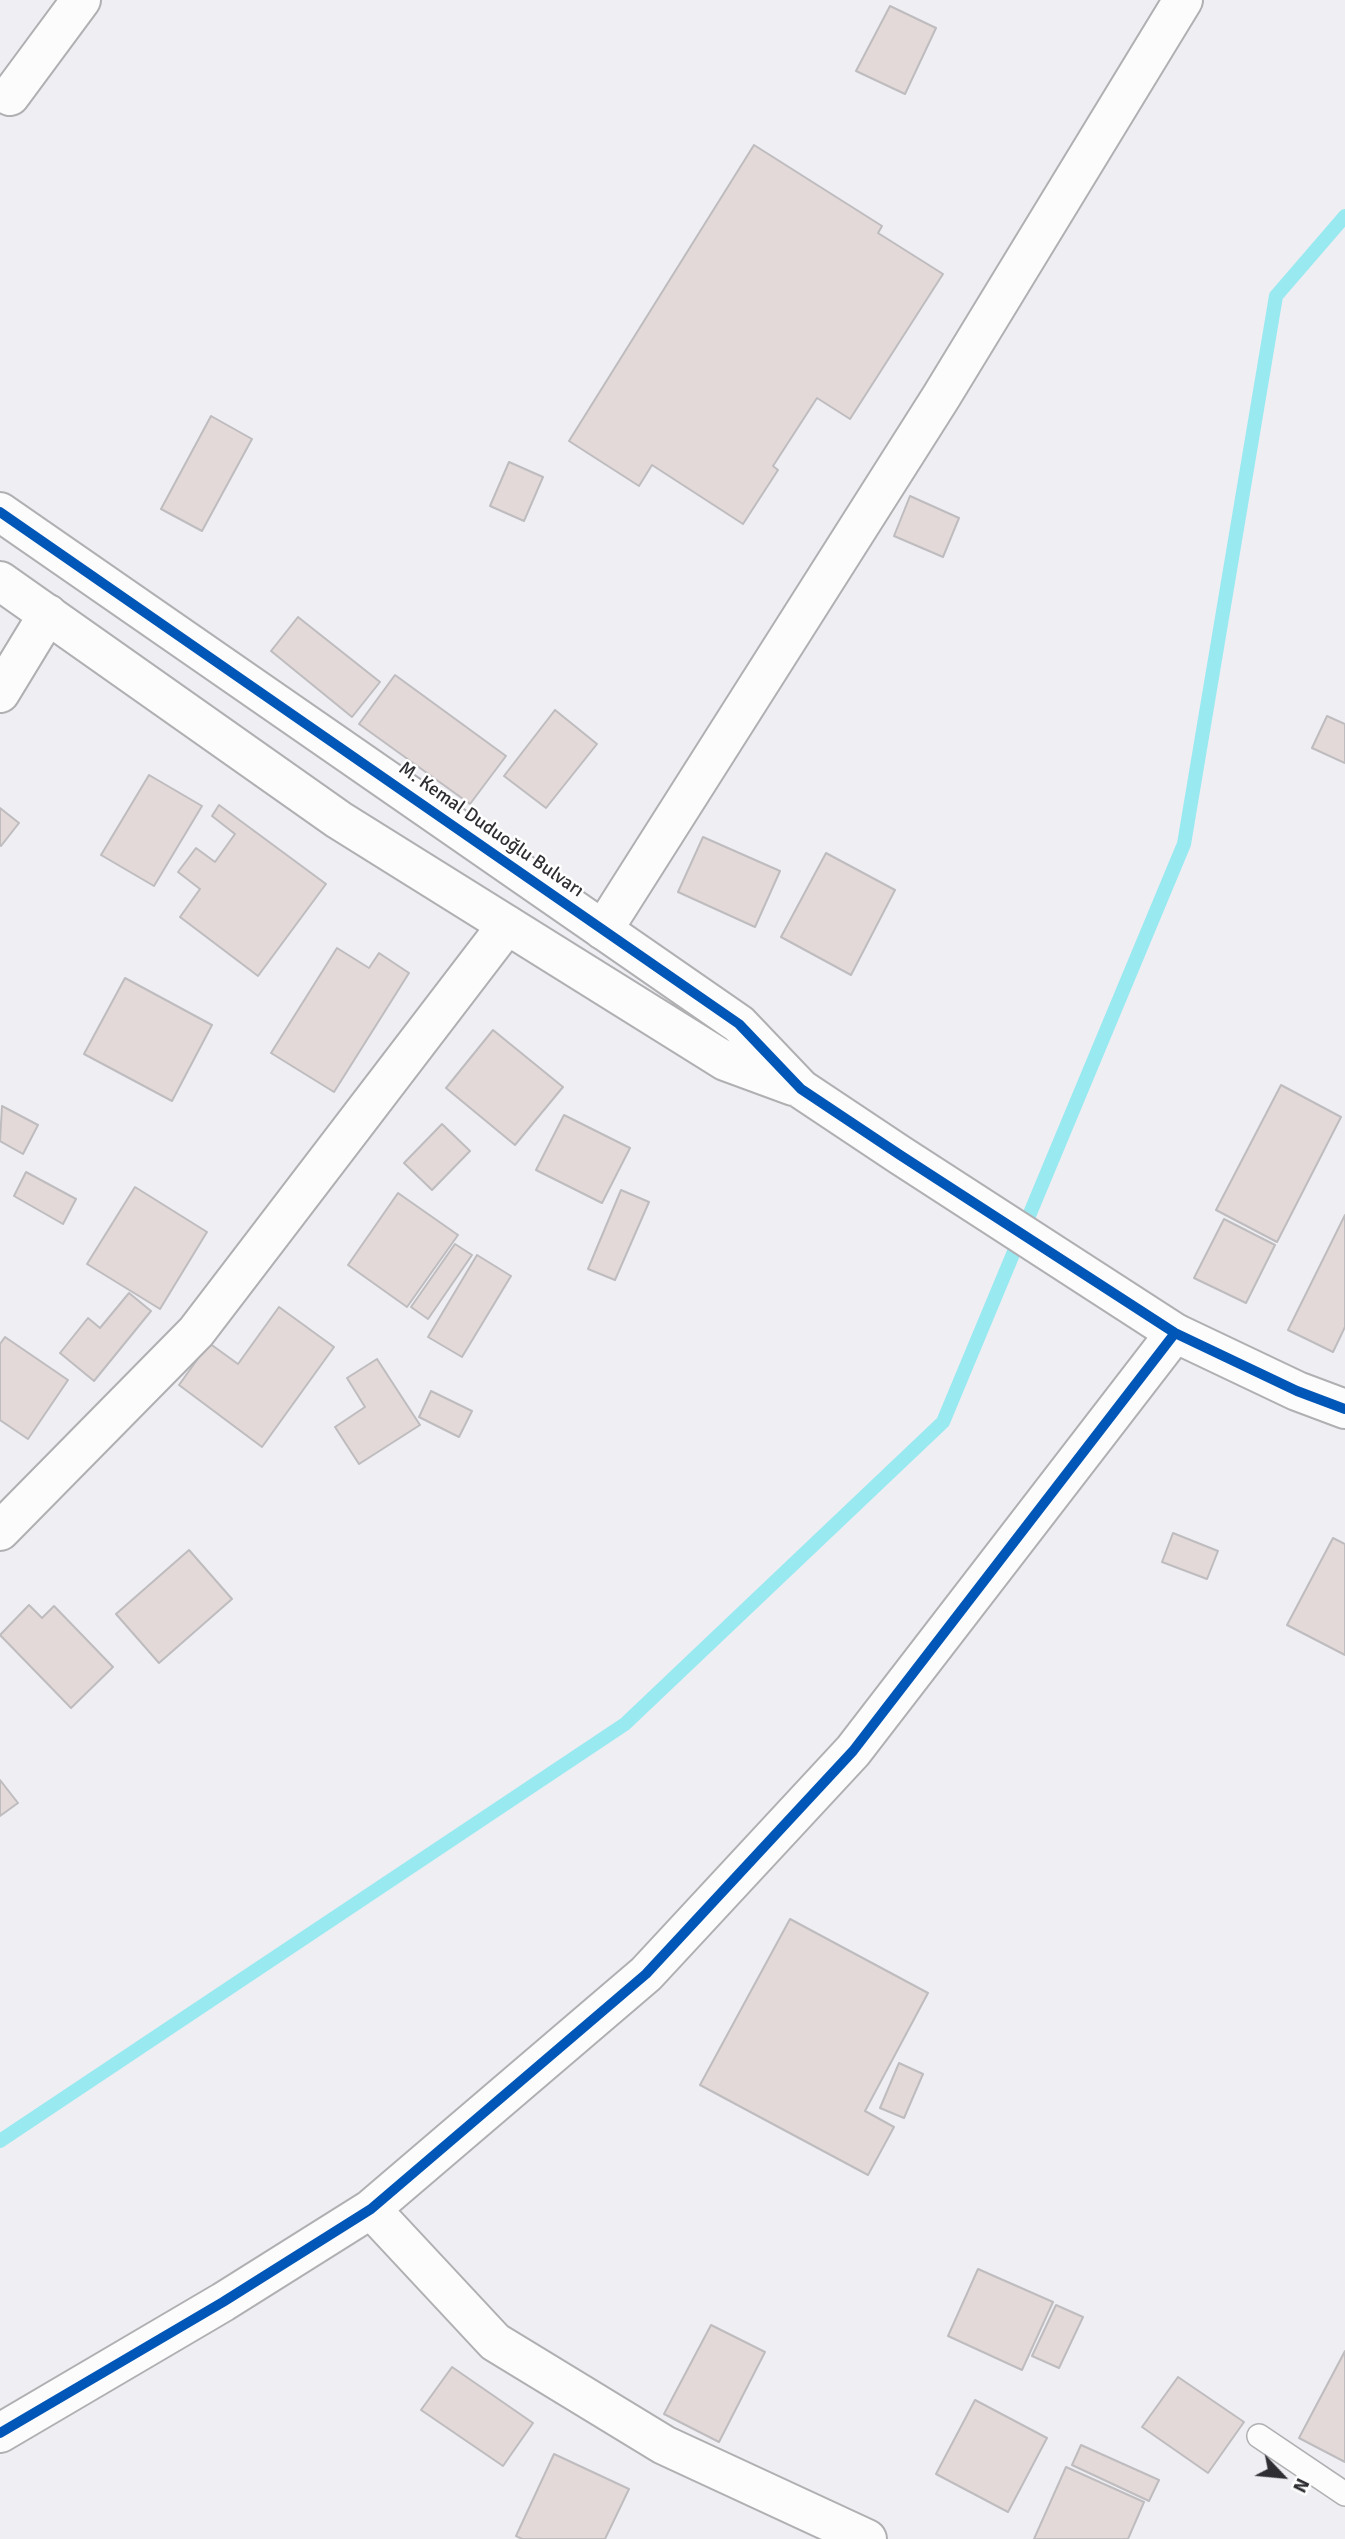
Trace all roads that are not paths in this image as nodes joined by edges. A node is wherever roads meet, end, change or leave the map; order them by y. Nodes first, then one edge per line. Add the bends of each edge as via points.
1 (81, 0) edge
2 (1183, 0) edge
3 (3, 98) edge
4 (0, 512) edge
5 (0, 581) edge
6 (48, 614) junction
7 (0, 693) edge
8 (540, 883) junction
9 (508, 925) junction
10 (603, 930) junction
11 (579, 970) junction
12 (801, 1089) junction
13 (1175, 1333) junction
14 (1345, 1409) edge
15 (0, 1531) edge
16 (371, 2209) junction
17 (0, 2433) edge
18 (1259, 2437) dead end
19 (1345, 2494) edge
20 (867, 2539) edge

1 - 3 street
2 - 10 street via 933,408
4 - 8 street, M. Kemal Duduoğlu Bulvarı
5 - 6 street, M. Kemal Duduoğlu Bulvarı
6 - 7 street
6 - 9 street, M. Kemal Duduoğlu Bulvarı via 339,820
8 - 9 street
8 - 10 street, M. Kemal Duduoğlu Bulvarı
9 - 11 street, M. Kemal Duduoğlu Bulvarı
9 - 15 street via 196,1332
10 - 11 street
10 - 12 street, M. Kemal Duduoğlu Bulvarı via 739,1024
11 - 12 street, M. Kemal Duduoğlu Bulvarı via 724,1061
12 - 13 street, M. Kemal Duduoğlu Bulvarı
13 - 14 street, M. Kemal Duduoğlu Bulvarı
13 - 16 street via 853,1751 646,1973
16 - 17 street
16 - 20 street via 495,2342 664,2445
18 - 19 lane

